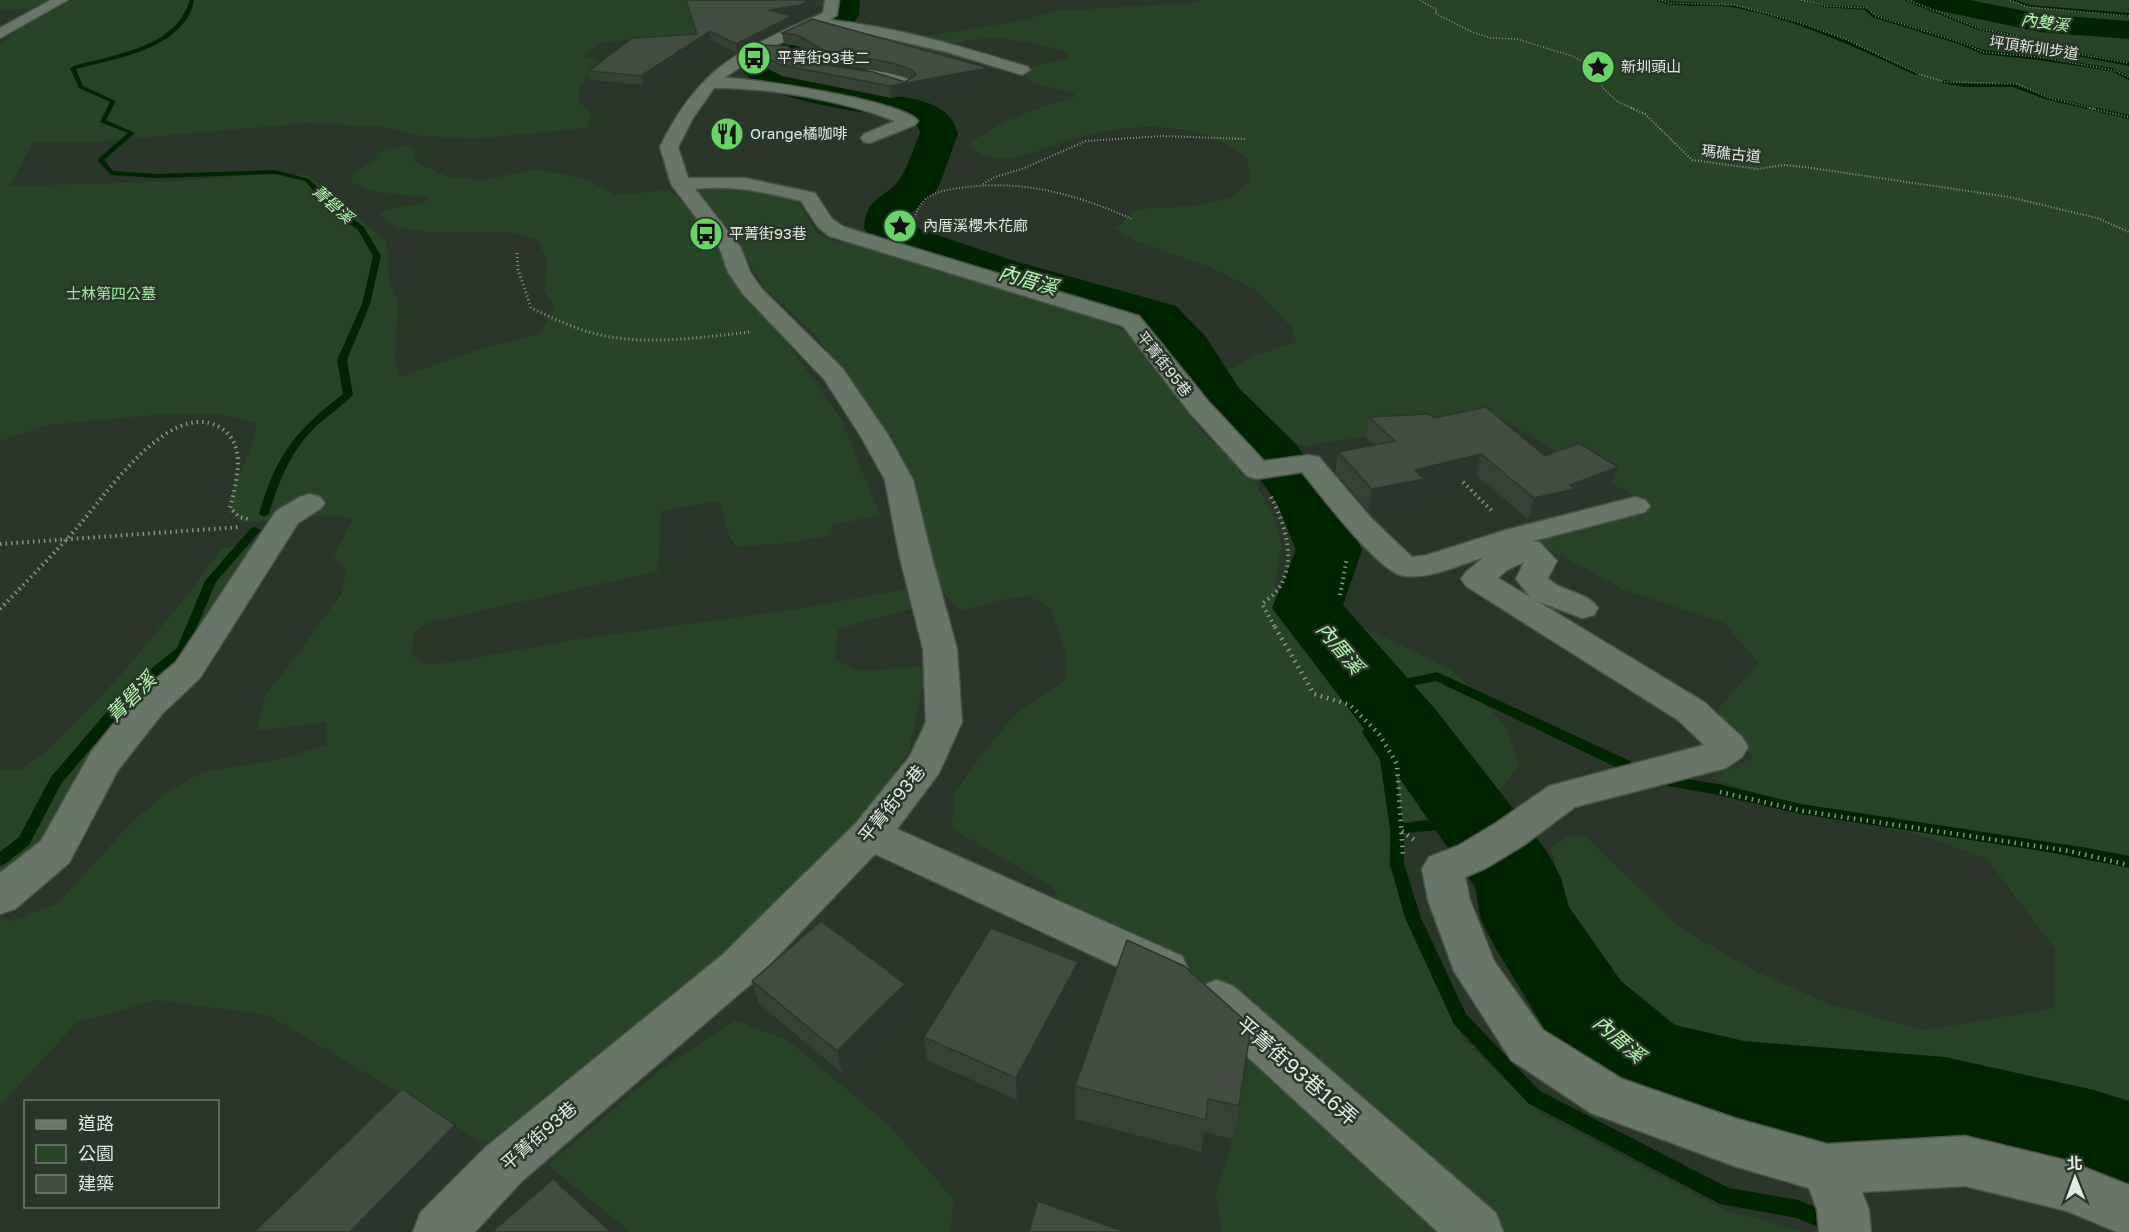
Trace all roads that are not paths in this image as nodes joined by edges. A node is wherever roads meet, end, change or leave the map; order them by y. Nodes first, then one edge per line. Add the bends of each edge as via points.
1 (61, 0) edge
2 (825, 16) edge
3 (0, 34) edge
4 (1022, 70) dead end
5 (853, 74) edge
6 (709, 83) junction
7 (908, 83) edge
8 (870, 138) dead end
9 (681, 184) junction
10 (310, 503) dead end
11 (1635, 506) dead end
12 (1582, 608) dead end
13 (870, 834) junction
14 (0, 897) edge
15 (1827, 1169) junction
16 (2129, 1211) edge
17 (439, 1232) edge
18 (1477, 1232) edge
19 (1845, 1232) edge

1 - 3 street
2 - 4 street
2 - 6 street, 平菁街93巷 via 773,50 720,73
5 - 7 street
6 - 8 street via 772,87 863,105 909,122
6 - 9 street, 平菁街93巷 via 669,147
9 - 11 street, 平菁街95巷 via 747,182 808,197 826,226 844,235 868,239 1131,321 1199,407 1257,470 1309,463 1360,524 1405,567 1431,564 1517,536
9 - 13 street, 平菁街93巷 via 730,248 754,294 834,374 899,480 940,649 944,722 926,762
10 - 14 street via 287,518 188,670 149,705 104,762 55,852
12 - 15 street via 1543,592 1532,579 1541,561 1528,549 1496,563 1477,579 1691,711 1729,747 1713,758 1563,796 1510,834 1443,869 1449,900 1476,971 1527,1045 1608,1097 1734,1142
13 - 17 street, 平菁街93巷 via 737,969 504,1164
13 - 18 street, 平菁街93巷16弄 via 1198,984
15 - 16 street via 1965,1161 2068,1186
15 - 19 street via 1843,1210

